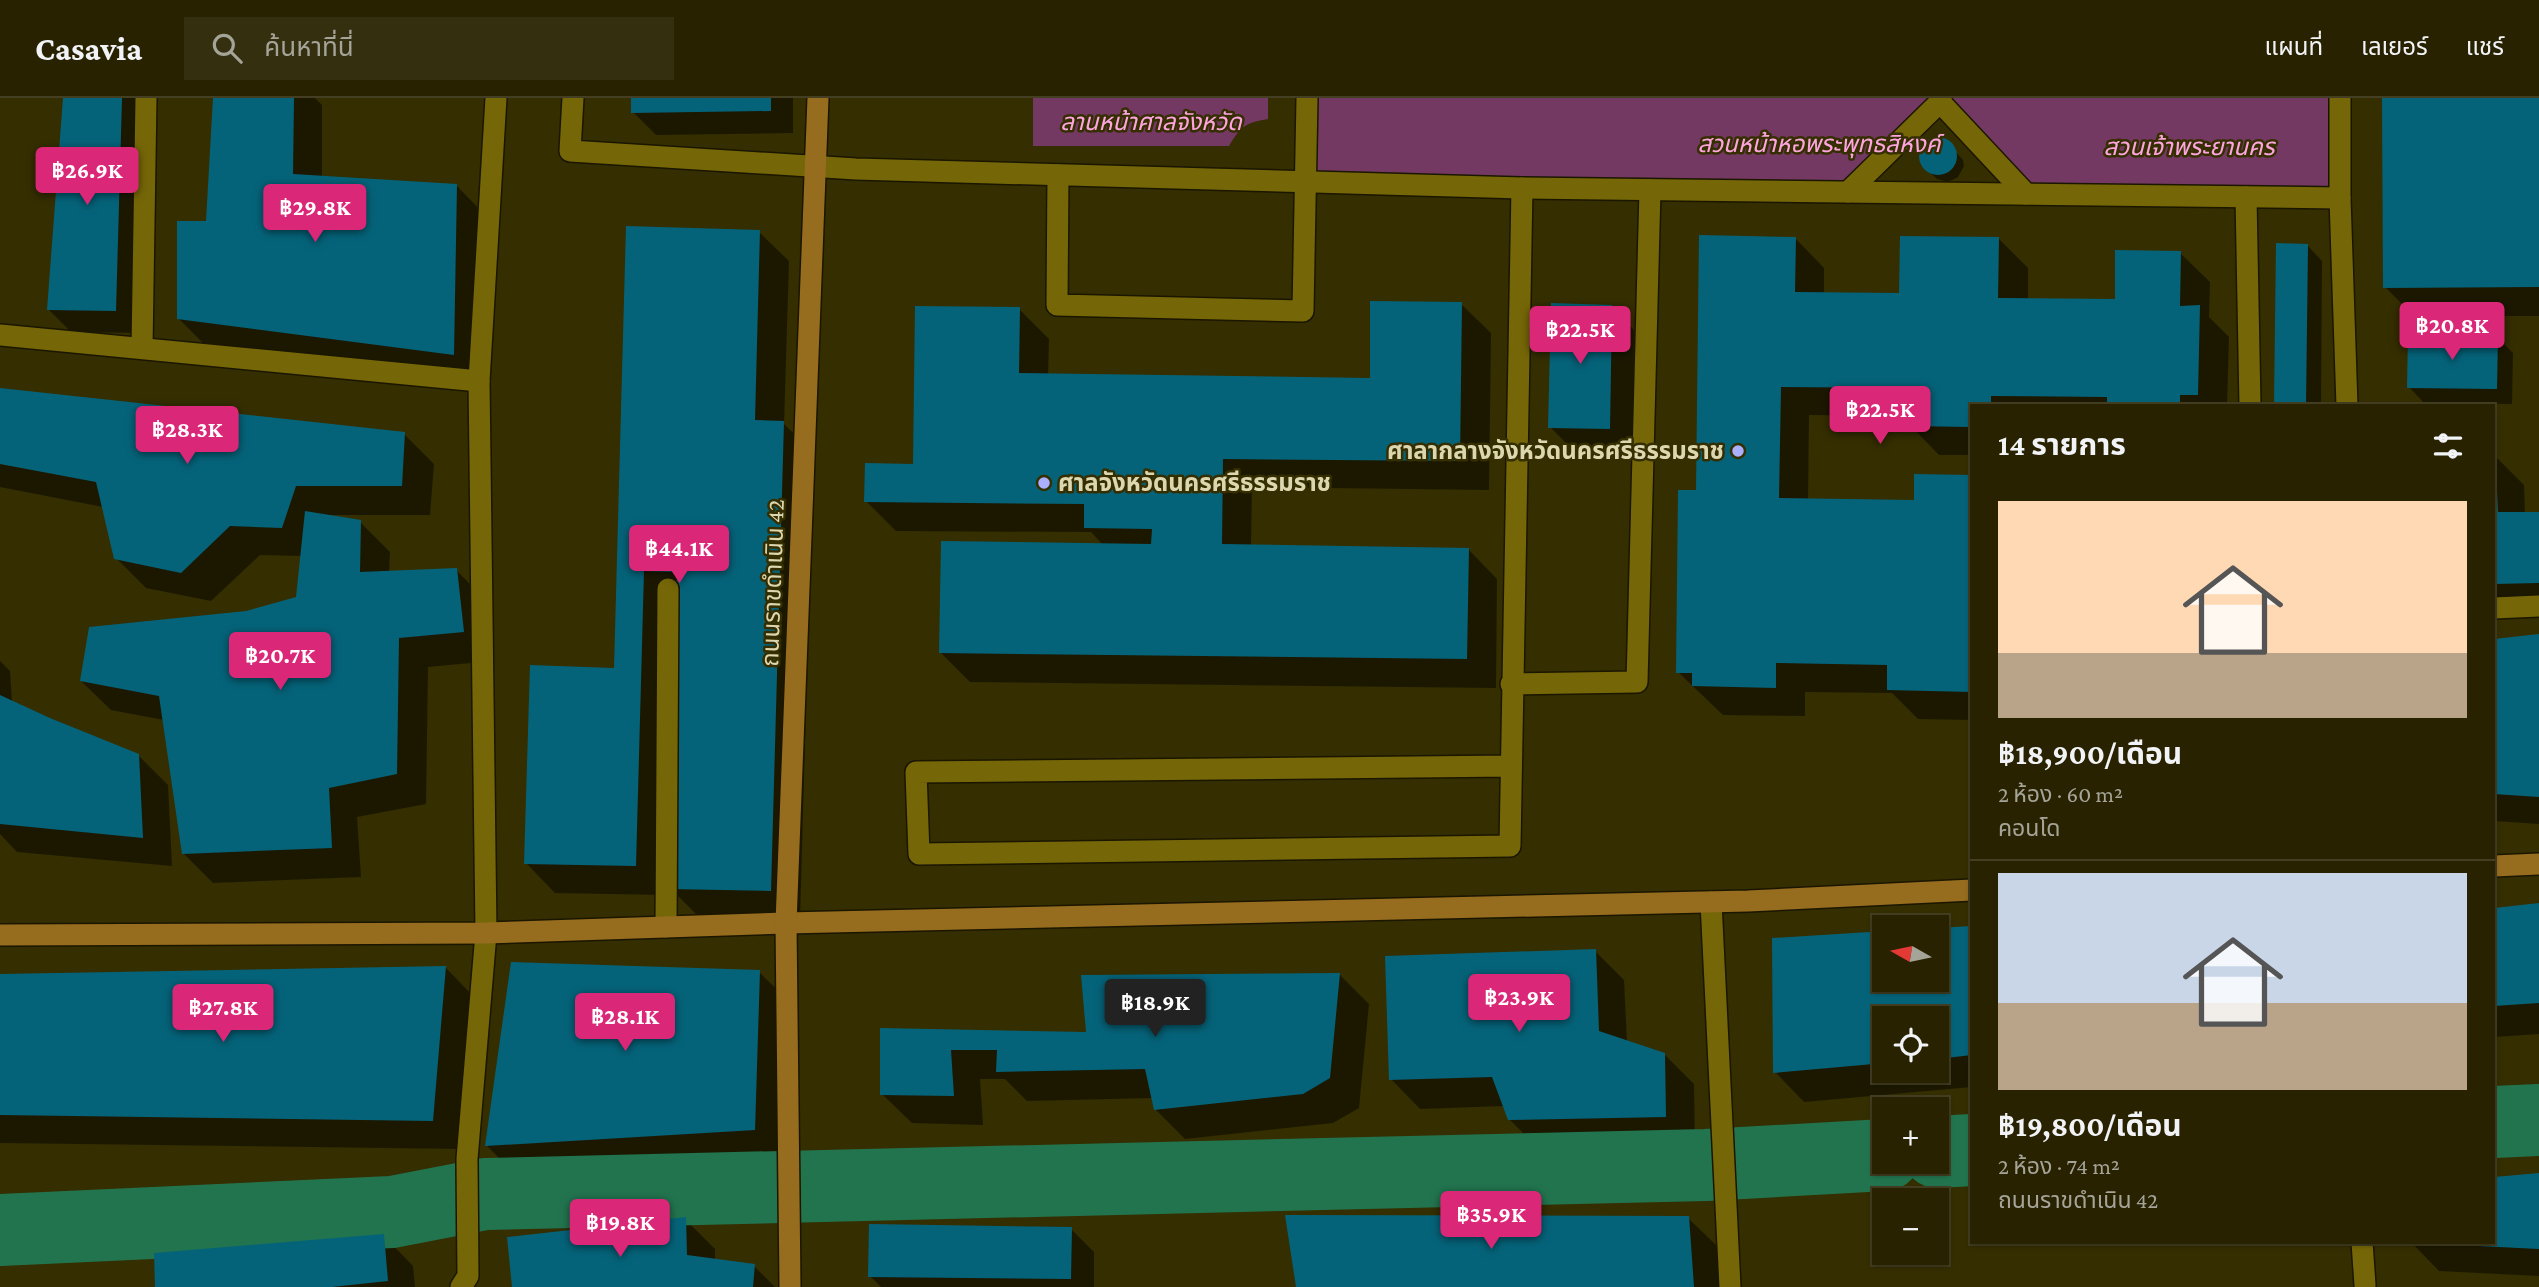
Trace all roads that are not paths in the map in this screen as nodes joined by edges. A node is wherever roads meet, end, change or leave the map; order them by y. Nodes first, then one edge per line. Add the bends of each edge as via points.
1 (146, 98) edge
2 (496, 98) edge
3 (573, 98) edge
4 (818, 98) edge
5 (1307, 98) edge
6 (2340, 98) edge
7 (1941, 100) edge
8 (816, 167) junction
9 (1058, 175) junction
10 (1305, 182) junction
11 (1522, 188) junction
12 (1650, 190) junction
13 (1848, 192) junction
14 (2026, 194) junction
15 (2246, 197) junction
16 (2340, 198) junction
17 (0, 335) edge
18 (142, 348) junction
19 (479, 381) junction
20 (2250, 404) edge
21 (2347, 404) edge
22 (668, 589) dead end
23 (2539, 606) edge
24 (2495, 608) edge
25 (1511, 684) junction
26 (1511, 766) junction
27 (2539, 864) edge
28 (2495, 866) edge
29 (1970, 890) edge
30 (1711, 902) junction
31 (786, 923) junction
32 (666, 927) junction
33 (486, 933) junction
34 (0, 935) edge
35 (2362, 1244) edge
36 (790, 1280) edge
37 (464, 1281) edge
38 (2365, 1285) dead end
39 (1730, 1287) edge

1 - 18 street
2 - 19 street
3 - 8 street via 570,151
4 - 8 street, ถนนราขดำเนิน 42
5 - 10 street
6 - 16 street
7 - 13 street
7 - 14 street
8 - 9 street
8 - 31 street, ถนนราขดำเนิน 42
9 - 10 street
9 - 10 street via 1057,305 1303,311
10 - 11 street
11 - 12 street
11 - 25 street
12 - 13 street
12 - 25 street via 1637,682
13 - 14 street
14 - 15 street
15 - 16 street
15 - 20 street
16 - 21 street
17 - 18 street
18 - 19 street
19 - 33 street
22 - 32 street
23 - 24 street
25 - 26 street
26 - 26 street via 916,772 919,854 1510,846
27 - 28 street
29 - 30 street
30 - 31 street
30 - 39 street
31 - 32 street
31 - 36 street, ถนนราขดำเนิน 42
32 - 33 street
33 - 34 street
33 - 37 street via 467,1159
35 - 38 street

